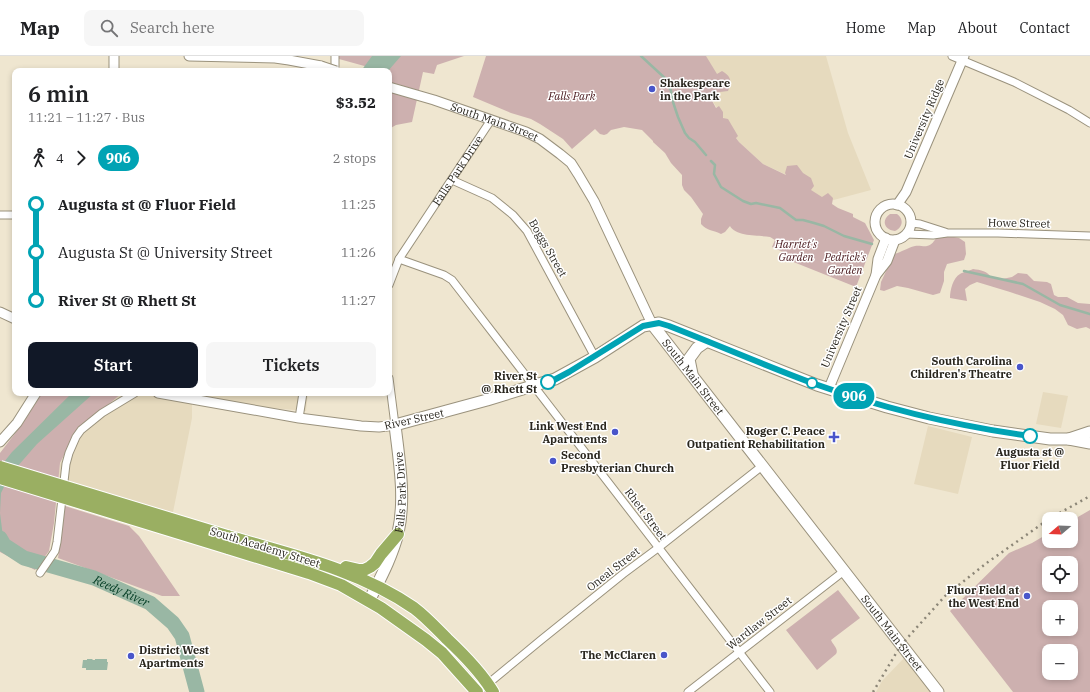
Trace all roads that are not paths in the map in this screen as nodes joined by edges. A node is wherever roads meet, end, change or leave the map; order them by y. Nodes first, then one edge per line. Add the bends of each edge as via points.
1 (114, 56) edge
2 (188, 56) edge
3 (335, 56) edge
4 (952, 56) edge
5 (963, 58) edge
6 (114, 68) edge
7 (328, 68) edge
8 (334, 68) edge
9 (392, 88) edge
10 (491, 120) junction
11 (1090, 123) edge
12 (452, 180) junction
13 (906, 192) junction
14 (897, 204) junction
15 (908, 212) junction
16 (0, 215) edge
17 (12, 215) edge
18 (911, 223) junction
19 (947, 233) junction
20 (906, 234) junction
21 (1090, 236) edge
22 (890, 239) junction
23 (399, 259) junction
24 (392, 277) edge
25 (0, 312) edge
26 (12, 318) edge
27 (652, 324) junction
28 (707, 341) junction
29 (595, 357) junction
30 (692, 377) junction
31 (534, 386) junction
32 (829, 388) junction
33 (34, 396) edge
34 (130, 396) edge
35 (175, 396) edge
36 (303, 396) edge
37 (391, 396) edge
38 (299, 418) junction
39 (395, 425) junction
40 (1090, 432) edge
41 (1069, 439) junction
42 (0, 442) edge
43 (1090, 443) edge
44 (762, 466) junction
45 (0, 467) edge
46 (0, 478) edge
47 (398, 534) junction
48 (227, 542) junction
49 (658, 548) junction
50 (328, 566) junction
51 (844, 571) junction
52 (40, 573) dead end
53 (376, 586) junction
54 (369, 601) junction
55 (740, 652) junction
56 (491, 688) edge
57 (477, 692) edge
58 (688, 692) edge
59 (770, 692) edge
60 (938, 692) edge

1 - 6 street
2 - 7 street, bridge via 275,58
3 - 8 street
4 - 5 street
5 - 11 street via 1069,110
5 - 13 street, University Ridge
9 - 10 street, South Main Street
10 - 12 street, Falls Park Drive
10 - 27 street, South Main Street via 540,139 571,163 594,201
12 - 23 street, Falls Park Drive
12 - 29 street, Boggs Street via 492,198 513,215 527,231
13 - 14 street, University Ridge
13 - 15 street, University Ridge
14 - 15 street
14 - 22 street via 884,206 879,211 875,223 880,234
15 - 18 street
16 - 17 street
18 - 19 street, Howe Street
18 - 20 street
19 - 20 street, Howe Street
19 - 21 street, Howe Street
20 - 22 street
22 - 32 street, University Street via 878,260 876,275
23 - 24 street, Falls Park Drive
23 - 31 street, Rhett Street via 452,280
25 - 26 street
27 - 28 main road via 669,326
27 - 29 main road, River Street via 643,326
27 - 30 main road, South Main Street
28 - 30 main road via 697,348 689,359
28 - 32 main road
29 - 31 main road, River Street via 554,380
30 - 44 main road, South Main Street
31 - 39 main road, River Street
31 - 49 street, Rhett Street
32 - 41 main road via 887,407 953,423 1050,439
33 - 42 street via 17,423
34 - 52 street via 102,413 76,437 66,464 58,537 54,551
35 - 38 street, River Street
36 - 38 street
37 - 39 street, Falls Park Drive
38 - 39 street, River Street via 361,426
39 - 47 main road, Falls Park Drive via 401,490
40 - 41 main road
41 - 43 main road
44 - 49 street, Oneal Street
44 - 51 main road, South Main Street
45 - 48 highway, South Academy Street, bridge
46 - 48 highway, South Academy Street, bridge
47 - 50 highway via 370,568 358,570
47 - 53 main road, Falls Park Drive
48 - 50 highway, South Academy Street
48 - 54 highway, South Academy Street via 343,586
49 - 55 street, Rhett Street
49 - 56 street, Oneal Street via 559,626
50 - 53 highway, South Academy Street
51 - 55 street, Wardlaw Street
51 - 60 main road, South Main Street
53 - 54 main road, Falls Park Drive
53 - 56 highway, South Academy Street via 415,609 464,654
54 - 57 highway, South Academy Street via 406,624 442,653
55 - 58 street, Wardlaw Street
55 - 59 street, Rhett Street
56 - 57 street, Oneal Street

